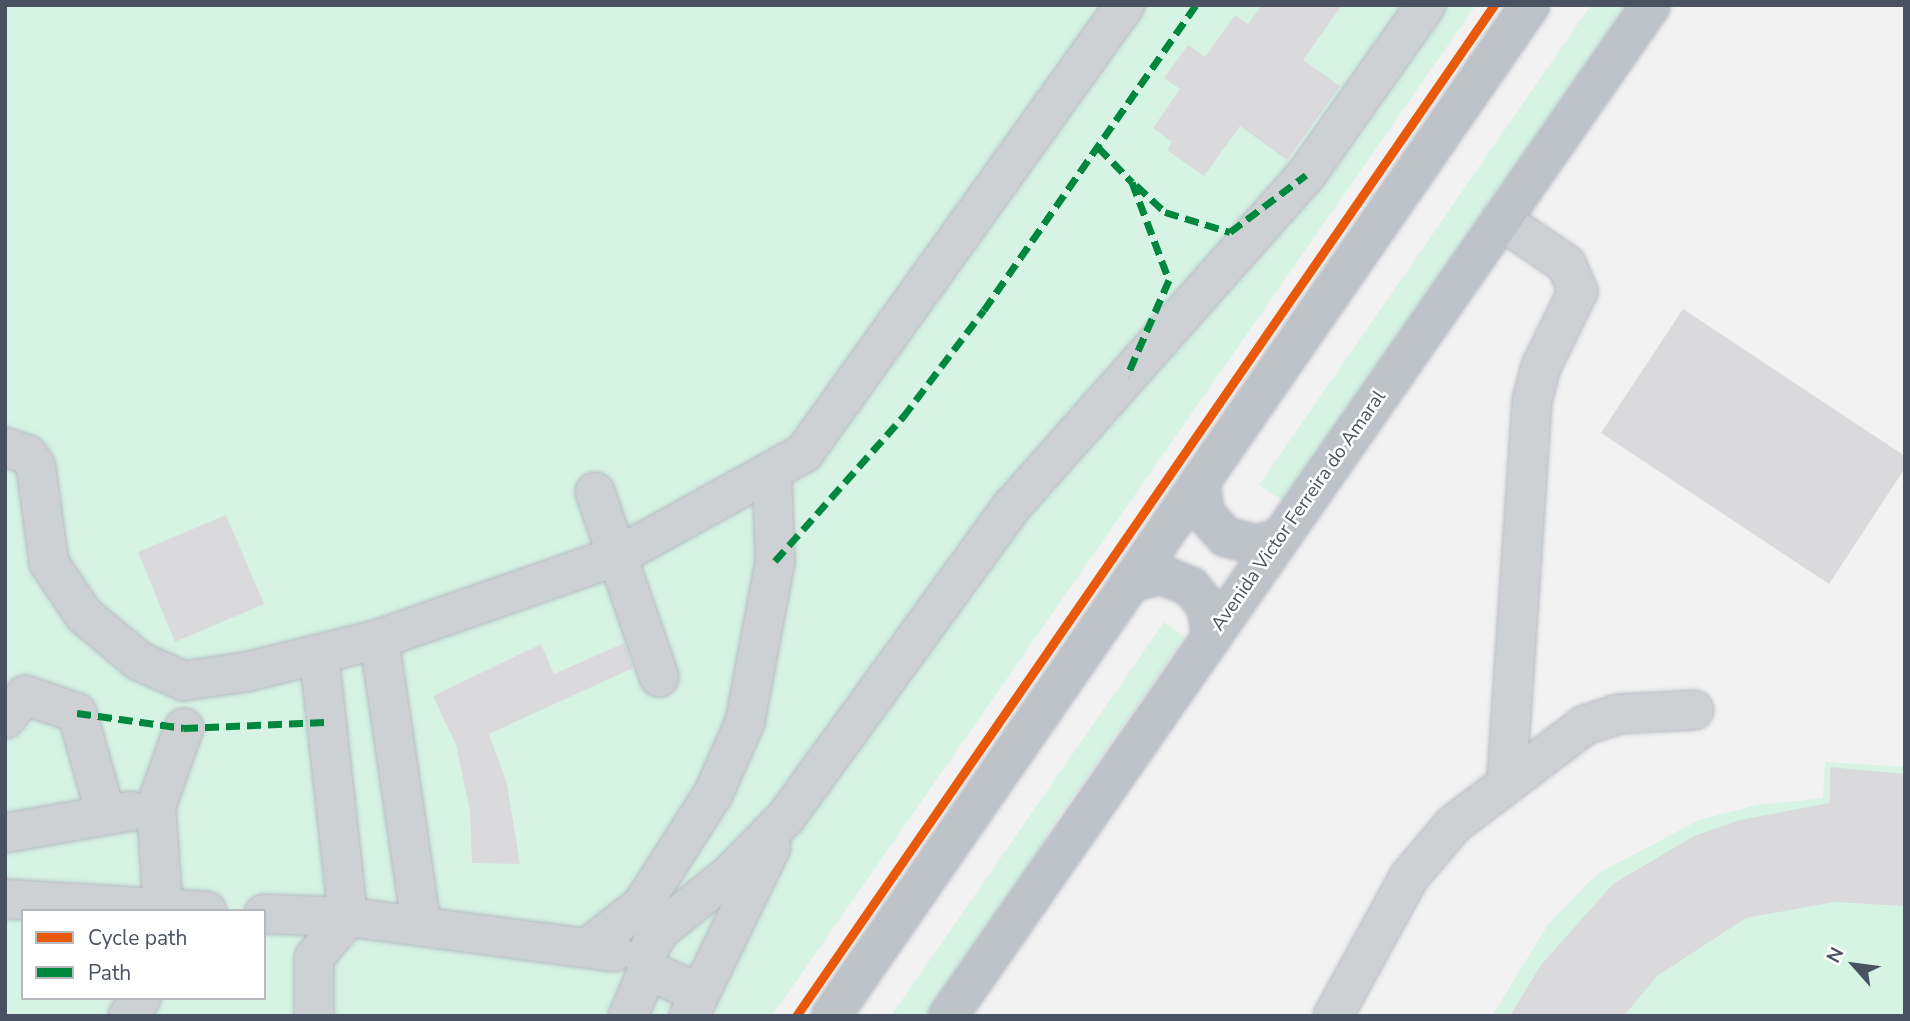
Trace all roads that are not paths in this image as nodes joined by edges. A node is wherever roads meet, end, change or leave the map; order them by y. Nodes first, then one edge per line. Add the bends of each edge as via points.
1 (1125, 5) edge
2 (1426, 5) edge
3 (1530, 5) edge
4 (1651, 5) edge
5 (1501, 220) junction
6 (5, 447) edge
7 (772, 475) junction
8 (1200, 482) junction
9 (595, 492) dead end
10 (1281, 537) junction
11 (618, 556) junction
12 (1131, 582) junction
13 (1211, 637) junction
14 (379, 639) junction
15 (319, 655) junction
16 (659, 677) dead end
17 (1694, 710) dead end
18 (5, 719) edge
19 (184, 728) dead end
20 (1507, 782) junction
21 (156, 806) junction
22 (106, 815) junction
23 (786, 817) junction
24 (5, 833) edge
25 (5, 899) edge
26 (163, 908) junction
27 (178, 909) edge
28 (266, 914) edge
29 (348, 917) junction
30 (421, 923) junction
31 (590, 946) junction
32 (314, 958) junction
33 (646, 964) junction
34 (140, 1000) edge
35 (694, 1005) edge
36 (128, 1016) edge
37 (314, 1016) edge
38 (628, 1016) edge
39 (831, 1016) edge
40 (948, 1016) edge
41 (1333, 1016) edge

1 - 7 lane via 827,428 804,453
2 - 23 lane via 1306,175 1013,505
3 - 8 highway
4 - 5 highway, Avenida Victor Ferreira do Amaral
5 - 10 highway, Avenida Victor Ferreira do Amaral
5 - 20 lane via 1566,264 1578,291 1533,389
6 - 15 lane via 28,456 36,467 49,563 84,615 139,661 184,681
7 - 11 lane
7 - 31 lane via 775,561 746,722 713,794 642,905
8 - 10 highway via 1205,514 1226,537 1257,545
8 - 12 highway
9 - 11 lane
10 - 13 highway, Avenida Victor Ferreira do Amaral
11 - 14 lane
11 - 16 lane
12 - 13 highway via 1162,575 1191,587 1207,607
12 - 39 highway
13 - 40 highway, Avenida Victor Ferreira do Amaral
14 - 15 lane
14 - 30 lane
15 - 29 lane
17 - 20 lane via 1618,714 1585,725
18 - 22 lane via 26,695 77,713
19 - 21 lane
20 - 41 lane via 1454,824 1409,877
21 - 22 lane
21 - 26 lane
22 - 24 lane
23 - 33 lane via 729,875 659,931
23 - 35 lane
25 - 26 lane
26 - 27 lane
28 - 29 lane
28 - 32 lane
29 - 30 lane
29 - 32 lane
30 - 31 lane
31 - 33 lane
32 - 37 lane
33 - 35 lane
33 - 38 lane
34 - 36 lane

